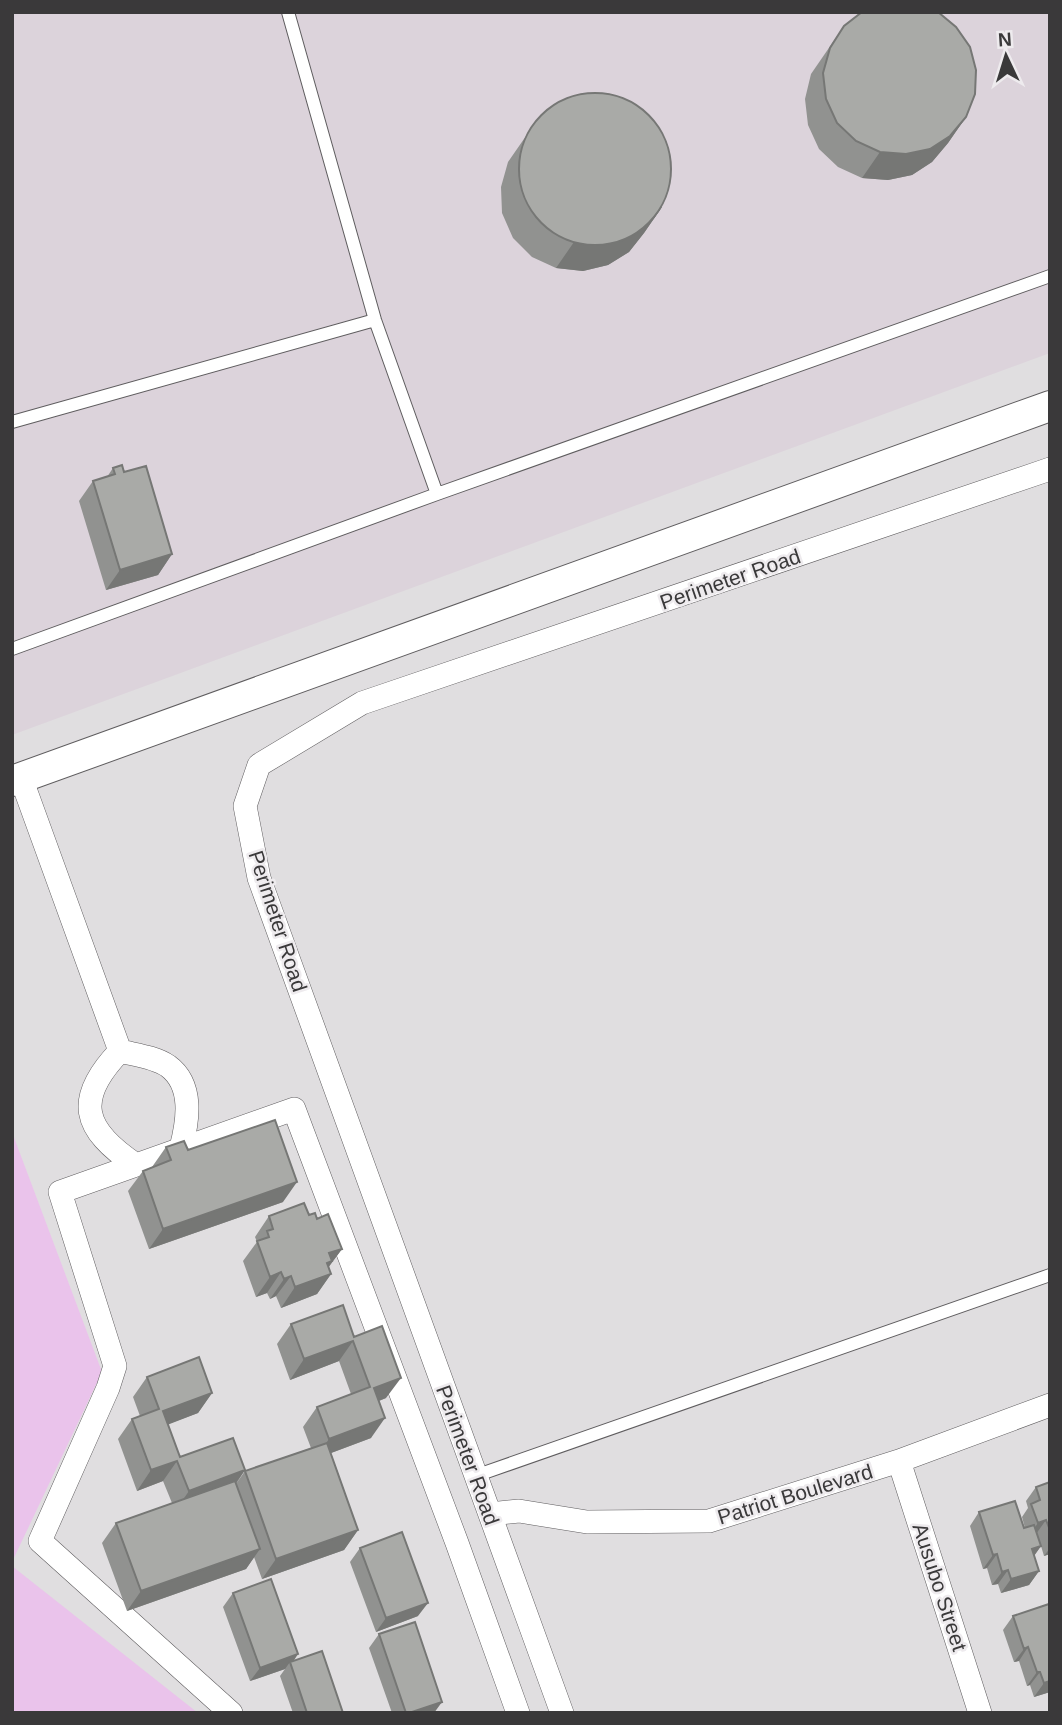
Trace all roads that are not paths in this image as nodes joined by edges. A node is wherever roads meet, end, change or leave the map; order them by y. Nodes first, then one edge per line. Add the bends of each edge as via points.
1 (288, 12) edge
2 (1050, 276) edge
3 (375, 320) junction
4 (1050, 406) edge
5 (12, 422) edge
6 (1050, 469) edge
7 (437, 494) junction
8 (12, 649) edge
9 (17, 779) edge
10 (120, 1051) junction
11 (181, 1148) junction
12 (136, 1165) junction
13 (1050, 1275) edge
14 (1050, 1405) edge
15 (899, 1461) junction
16 (475, 1476) junction
17 (489, 1514) junction
18 (231, 1713) edge
19 (519, 1713) edge
20 (562, 1713) edge
21 (980, 1713) edge

1 - 3 lane
2 - 7 lane
3 - 5 lane
3 - 7 lane
4 - 9 street
6 - 16 street, Perimeter Road via 362,703 259,765 245,806 259,878
7 - 8 lane
9 - 10 street
10 - 11 street via 159,1062 176,1075 187,1098
10 - 12 street via 98,1078 90,1098 91,1115 105,1142
11 - 12 street
11 - 19 street via 294,1109
12 - 18 street via 60,1192 115,1366 40,1541
13 - 16 lane
14 - 15 street, Patriot Boulevard
15 - 17 street, Patriot Boulevard via 709,1521 587,1522 519,1511
15 - 21 street, Ausubo Street
16 - 17 street, Perimeter Road
17 - 20 street, Perimeter Road

